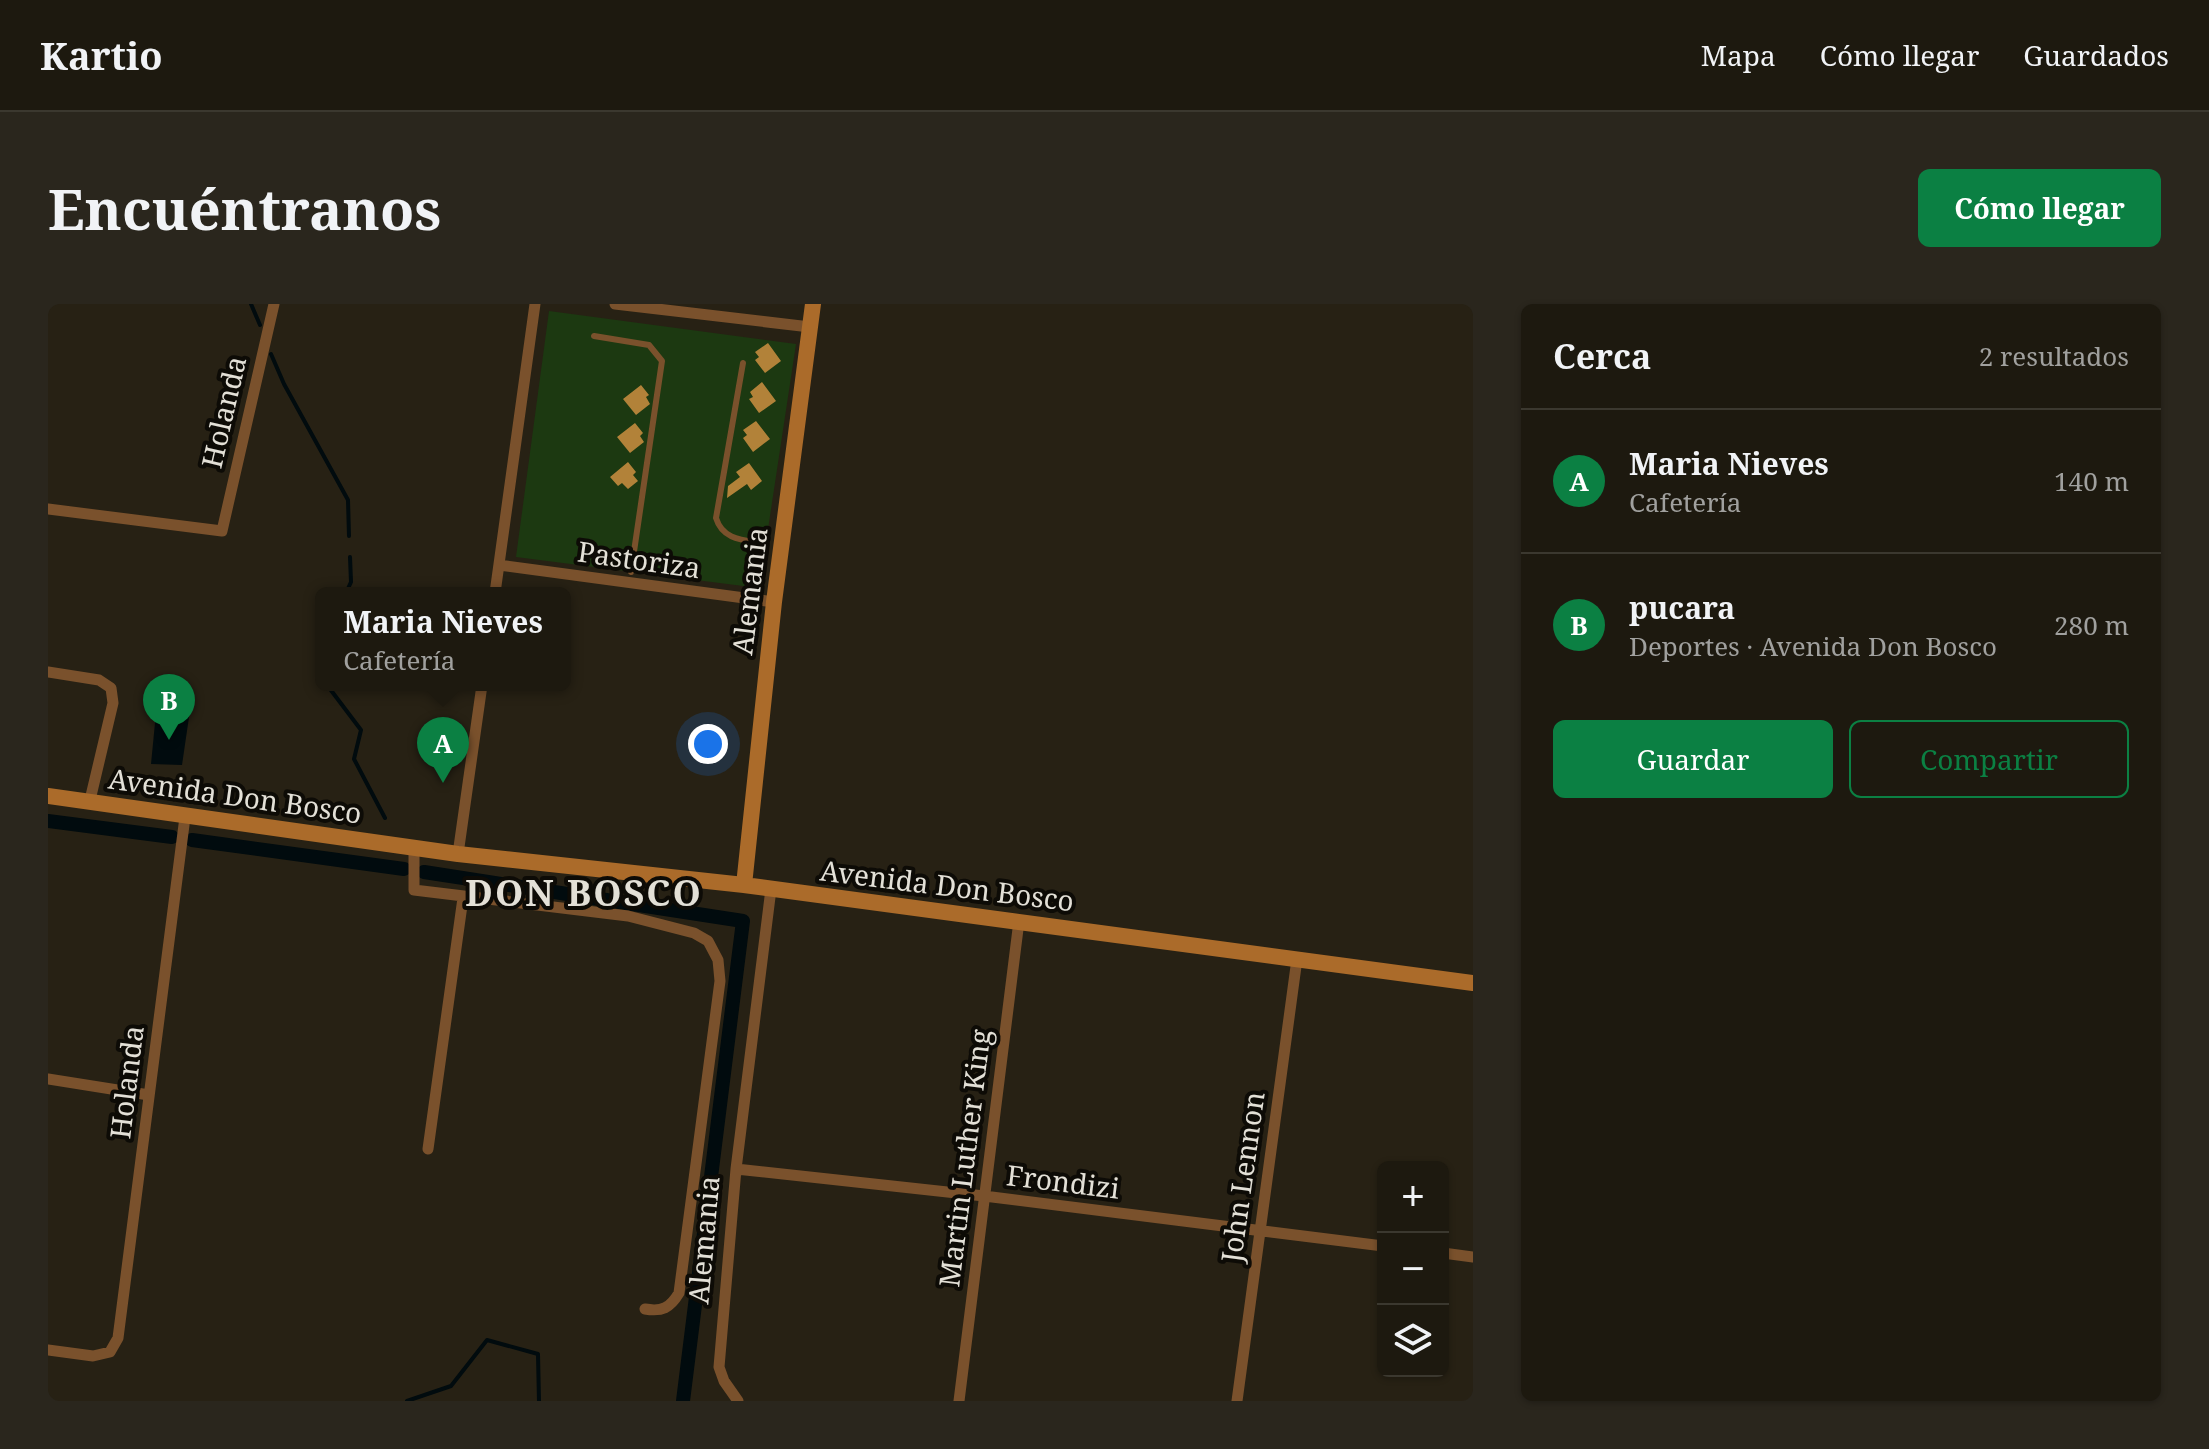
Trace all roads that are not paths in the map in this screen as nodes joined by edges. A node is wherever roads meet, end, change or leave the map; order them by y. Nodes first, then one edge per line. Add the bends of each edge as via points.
1 (274, 304) edge
2 (535, 304) edge
3 (615, 304) edge
4 (813, 304) edge
5 (810, 327) junction
6 (594, 336) dead end
7 (743, 363) dead end
8 (48, 509) edge
9 (766, 544) dead end
10 (499, 565) junction
11 (631, 572) dead end
12 (496, 587) edge
13 (774, 602) junction
14 (48, 672) edge
15 (481, 691) edge
16 (48, 796) edge
17 (90, 800) junction
18 (185, 817) junction
19 (414, 848) junction
20 (458, 854) junction
21 (744, 885) junction
22 (771, 889) junction
23 (463, 898) junction
24 (1019, 921) junction
25 (1297, 959) junction
26 (1473, 983) edge
27 (48, 1079) edge
28 (149, 1095) junction
29 (428, 1149) dead end
30 (736, 1169) junction
31 (984, 1196) junction
32 (1260, 1231) junction
33 (1377, 1245) edge
34 (1449, 1254) edge
35 (1473, 1257) edge
36 (645, 1309) dead end
37 (48, 1350) edge
38 (738, 1401) edge
39 (959, 1401) edge
40 (1237, 1401) edge

1 - 8 street, Holanda via 222,531
2 - 10 street
3 - 5 street
4 - 5 main road, Alemania
5 - 13 main road, Alemania
6 - 11 lane via 649,345 662,361
7 - 9 lane via 716,518 729,537
10 - 12 street
10 - 13 street, Pastoriza
13 - 21 main road, Alemania
14 - 17 street via 99,680 111,688 113,703
15 - 20 street
16 - 17 main road, Avenida Don Bosco
17 - 18 main road, Avenida Don Bosco
18 - 19 main road, Avenida Don Bosco
18 - 28 street, Holanda
19 - 20 main road, Avenida Don Bosco
19 - 23 street via 414,890
20 - 21 main road, Avenida Don Bosco
21 - 22 main road, Avenida Don Bosco
22 - 24 main road, Avenida Don Bosco
22 - 30 street, Alemania
23 - 29 street
23 - 36 street, Alemania via 628,916 694,933 708,941 718,960 720,981 679,1293 672,1305 659,1311
24 - 25 main road, Avenida Don Bosco
24 - 31 street, Martin Luther King
25 - 26 main road, Avenida Don Bosco
25 - 32 street, John Lennon
27 - 28 street
28 - 37 street, Holanda via 118,1338 110,1352 93,1356
30 - 31 street, Frondizi
30 - 38 street, Alemania via 719,1367
31 - 32 street, Frondizi
31 - 39 street, Martin Luther King
32 - 33 street, Frondizi
32 - 40 street, John Lennon
34 - 35 street

